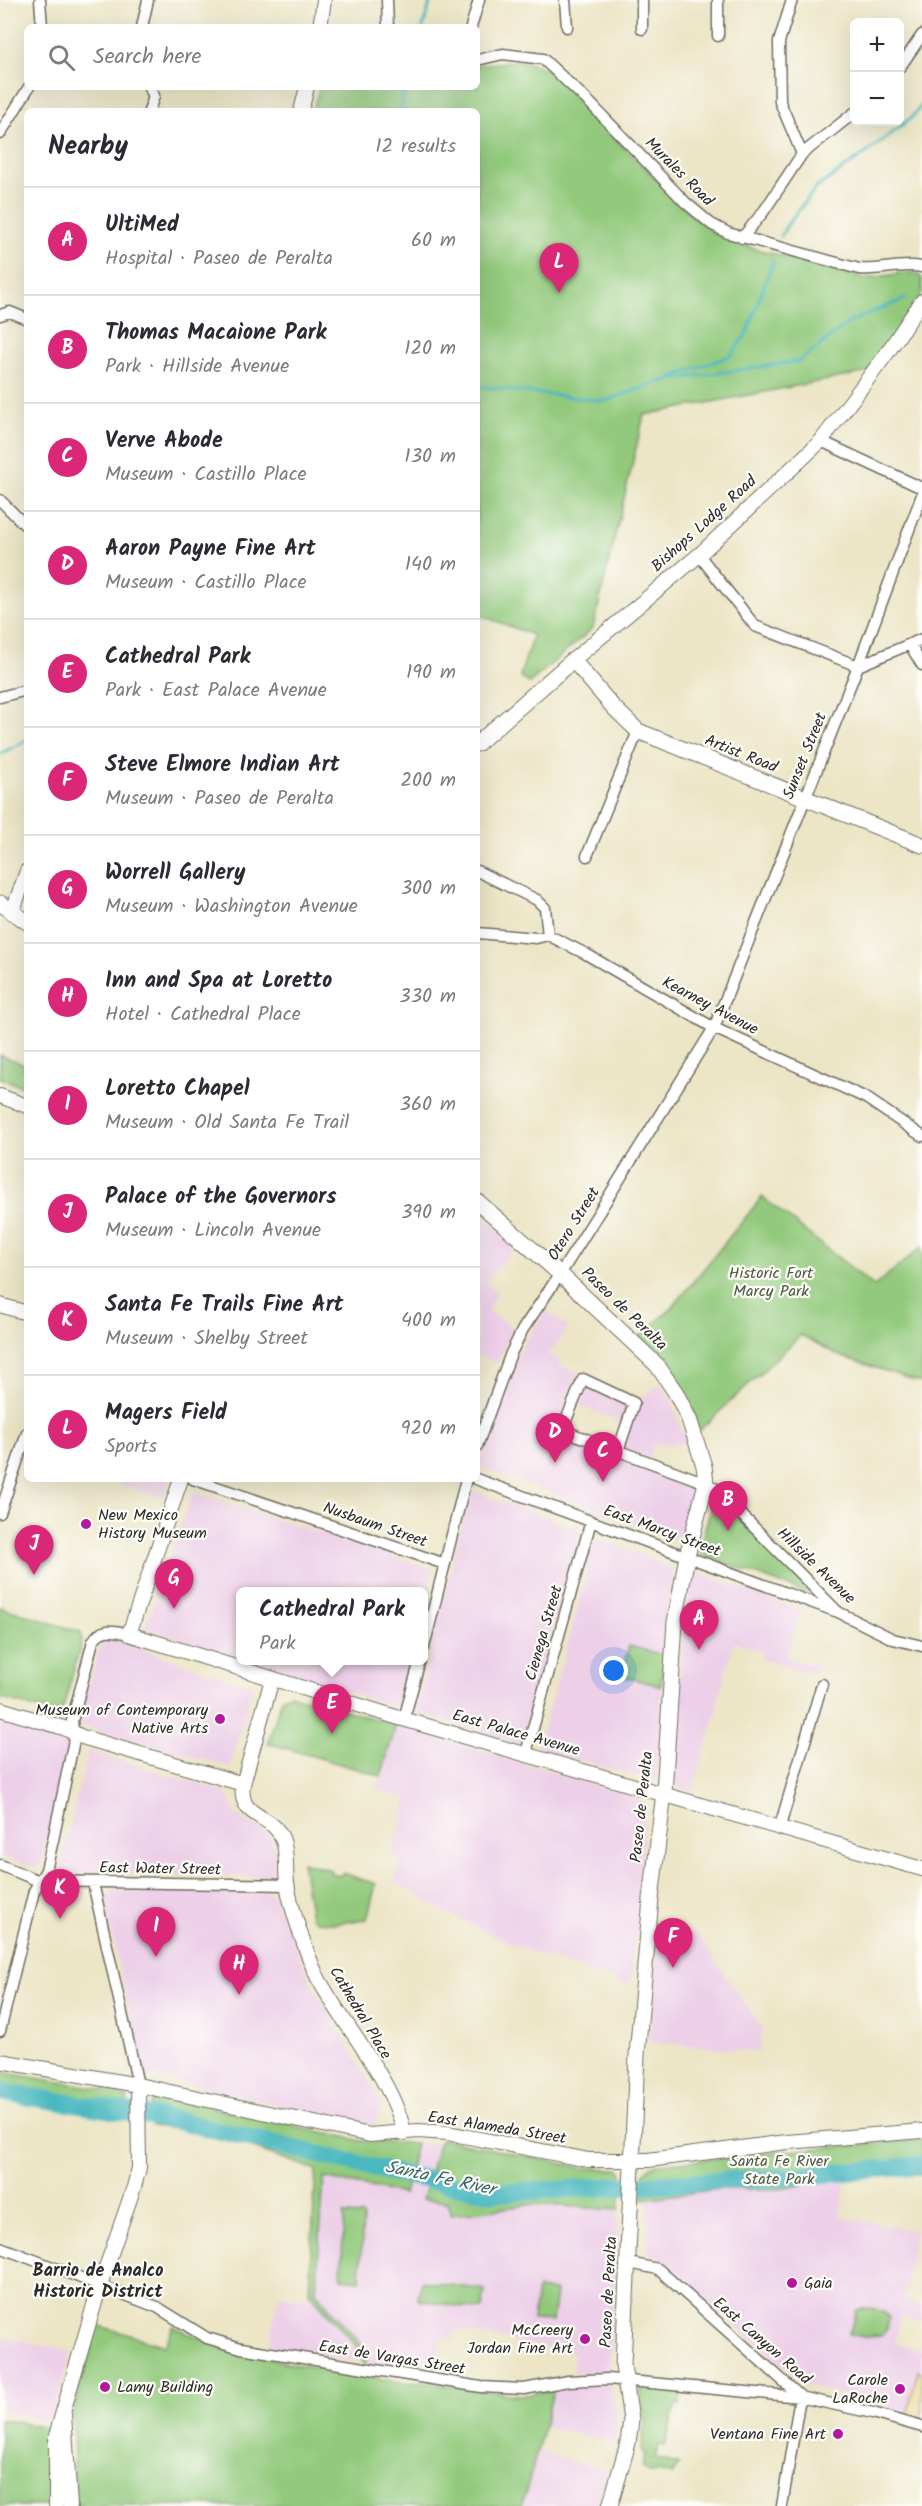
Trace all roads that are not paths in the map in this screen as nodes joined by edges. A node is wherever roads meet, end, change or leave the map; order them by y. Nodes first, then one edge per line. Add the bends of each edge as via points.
1 (39, 0) edge
2 (147, 0) edge
3 (324, 0) edge
4 (387, 0) edge
5 (479, 0) edge
6 (565, 0) edge
7 (642, 0) edge
8 (718, 0) edge
9 (792, 0) edge
10 (42, 24) edge
11 (143, 24) edge
12 (320, 24) edge
13 (388, 24) edge
14 (472, 24) edge
15 (567, 27) dead end
16 (642, 29) dead end
17 (922, 35) edge
18 (718, 36) dead end
19 (480, 59) edge
20 (904, 61) edge
21 (27, 90) edge
22 (151, 90) edge
23 (306, 90) edge
24 (150, 108) edge
25 (302, 108) edge
26 (850, 117) edge
27 (0, 134) edge
28 (802, 154) junction
29 (742, 238) junction
30 (922, 267) edge
31 (922, 301) edge
32 (0, 315) edge
33 (24, 318) edge
34 (820, 441) junction
35 (922, 488) edge
36 (922, 495) edge
37 (0, 500) edge
38 (24, 524) edge
39 (699, 555) junction
40 (922, 639) edge
41 (910, 645) junction
42 (573, 660) junction
43 (922, 665) edge
44 (858, 666) junction
45 (24, 691) edge
46 (0, 697) edge
47 (638, 731) junction
48 (480, 741) edge
49 (804, 799) junction
50 (922, 845) edge
51 (587, 856) dead end
52 (480, 872) edge
53 (24, 876) edge
54 (4, 910) edge
55 (24, 920) edge
56 (480, 933) edge
57 (548, 935) junction
58 (714, 1028) junction
59 (0, 1096) edge
60 (24, 1105) edge
61 (922, 1136) edge
62 (480, 1205) edge
63 (561, 1274) junction
64 (0, 1305) edge
65 (24, 1312) edge
66 (480, 1438) edge
67 (24, 1442) edge
68 (618, 1450) junction
69 (480, 1480) edge
70 (180, 1482) edge
71 (202, 1482) edge
72 (464, 1482) edge
73 (706, 1483) junction
74 (0, 1513) edge
75 (591, 1521) junction
76 (687, 1556) junction
77 (445, 1564) junction
78 (838, 1612) junction
79 (428, 1628) edge
80 (129, 1634) junction
81 (922, 1646) edge
82 (419, 1665) edge
83 (272, 1679) junction
84 (822, 1684) dead end
85 (0, 1709) edge
86 (404, 1719) junction
87 (72, 1732) junction
88 (526, 1753) junction
89 (243, 1784) junction
90 (664, 1793) junction
91 (780, 1827) junction
92 (0, 1864) edge
93 (922, 1869) edge
94 (39, 1881) junction
95 (93, 1883) junction
96 (288, 1885) junction
97 (0, 2031) edge
98 (0, 2061) edge
99 (138, 2091) junction
100 (922, 2131) edge
101 (404, 2133) junction
102 (632, 2166) junction
103 (0, 2247) edge
104 (629, 2264) junction
105 (100, 2285) junction
106 (624, 2379) junction
107 (800, 2397) junction
108 (64, 2409) junction
109 (922, 2427) edge
110 (56, 2506) edge
111 (70, 2506) edge
112 (610, 2506) edge
113 (782, 2506) edge

1 - 10 street
2 - 11 street
3 - 12 street
4 - 13 street
5 - 14 street
6 - 15 street
7 - 16 street
8 - 18 street
9 - 28 street via 779,42 780,102
17 - 20 street
19 - 29 street, Murales Road via 503,54 543,59 685,202 711,224
21 - 27 street
22 - 24 street via 154,96
23 - 25 street
26 - 28 street
28 - 29 street
29 - 30 street, Murales Road via 859,269 909,264
31 - 34 street, Bishops Lodge Road
32 - 33 street via 10,312
34 - 35 street
34 - 39 street, Bishops Lodge Road
36 - 44 street, Sunset Street
37 - 38 street
39 - 42 street, Bishops Lodge Road
39 - 44 street via 755,626
40 - 41 street
41 - 43 street
41 - 44 street
42 - 47 main road, Artist Road
42 - 48 main road, Bishops Lodge Road
44 - 49 street, Sunset Street
45 - 46 street
47 - 49 main road, Artist Road
47 - 51 street
49 - 50 main road, Artist Road
49 - 58 street, Sunset Street
52 - 57 street via 537,900 545,908
53 - 54 street
54 - 55 main road
56 - 57 street via 536,938
57 - 58 street, Kearney Avenue
58 - 61 street, Kearney Avenue via 866,1098
58 - 63 street, Otero Street
59 - 60 street
62 - 63 main road, Paseo de Peralta
63 - 66 street, Otero Street via 514,1346
63 - 73 main road, Paseo de Peralta via 667,1378 691,1425
64 - 65 street
67 - 74 street
68 - 68 street, Hillside Avenue via 562,1430 583,1379 634,1403
68 - 73 street, Hillside Avenue
69 - 75 street, East Marcy Street
70 - 80 street
71 - 77 street, Nusbaum Street
72 - 77 street
73 - 76 main road, Paseo de Peralta
73 - 78 street, Hillside Avenue
75 - 76 street, East Marcy Street
75 - 88 street, Cienega Street
76 - 78 street, East Marcy Street
76 - 90 main road, Paseo de Peralta via 675,1622
77 - 79 street
78 - 81 street, Hillside Avenue via 893,1639
80 - 83 street, East Palace Avenue
80 - 87 street, East Palace Avenue via 101,1631 92,1645
82 - 86 street
83 - 86 street, East Palace Avenue
83 - 89 street
84 - 91 street
85 - 87 street
86 - 88 street, East Palace Avenue
87 - 89 street
87 - 94 street via 74,1740 53,1840 46,1870
88 - 90 street, East Palace Avenue
89 - 96 street, Cathedral Place via 242,1798 247,1809 273,1825 283,1839
90 - 91 street, East Palace Avenue
90 - 102 main road, Paseo de Peralta via 641,2003
91 - 93 street, East Palace Avenue
92 - 94 street, East Water Street
94 - 95 street, East Water Street
94 - 97 street
95 - 96 street, East Water Street
95 - 99 street
96 - 101 street, Cathedral Place via 315,1971 396,2104
98 - 99 street, East Alameda Street
99 - 101 street, East Alameda Street via 370,2135
99 - 105 street via 139,2168
100 - 102 street, East Alameda Street via 787,2142 648,2160
101 - 102 street, East Alameda Street via 448,2133
102 - 104 main road, Paseo de Peralta
103 - 105 street, East de Vargas Street
104 - 106 main road, Paseo de Peralta
104 - 107 street, East Canyon Road via 658,2269
105 - 106 street, East de Vargas Street via 171,2314 207,2338 241,2348 481,2387 524,2389 568,2381
105 - 108 street
106 - 107 street, East de Vargas Street
106 - 112 main road, Paseo de Peralta via 630,2434
107 - 109 street, East Canyon Road
107 - 113 street
108 - 110 street via 56,2436
108 - 111 street

